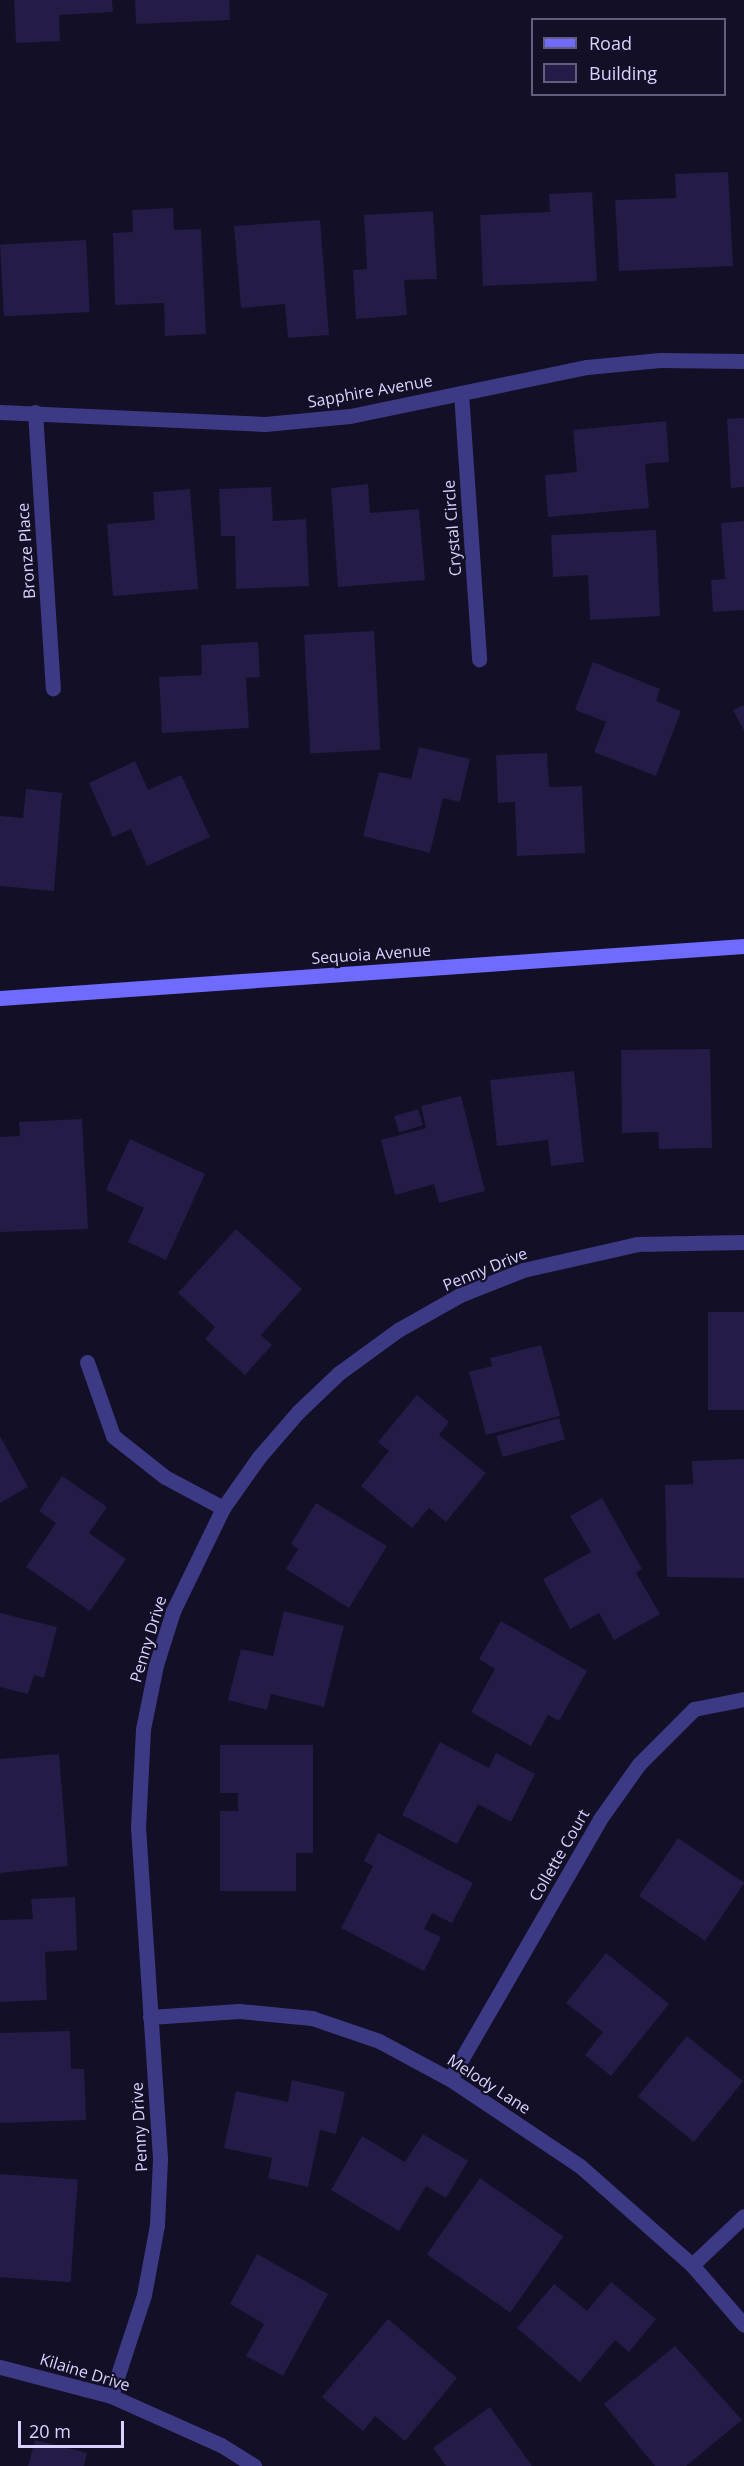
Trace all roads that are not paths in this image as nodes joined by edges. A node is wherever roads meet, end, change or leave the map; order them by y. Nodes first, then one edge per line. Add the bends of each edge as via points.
1 (744, 361) edge
2 (461, 393) junction
3 (0, 412) edge
4 (35, 412) junction
5 (479, 659) dead end
6 (53, 688) dead end
7 (744, 946) edge
8 (0, 998) edge
9 (744, 1242) edge
10 (87, 1362) dead end
11 (223, 1508) junction
12 (744, 1699) edge
13 (150, 2016) junction
14 (450, 2079) junction
15 (744, 2216) edge
16 (692, 2265) junction
17 (744, 2325) edge
18 (0, 2367) edge
19 (111, 2396) junction
20 (254, 2466) edge

1 - 2 street, Sapphire Avenue via 660,360 587,367
2 - 4 street, Sapphire Avenue via 350,416 265,424
2 - 5 street, Crystal Circle
3 - 4 street, Sapphire Avenue
4 - 6 street, Bronze Place
7 - 8 street, Sequoia Avenue
9 - 11 street, Penny Drive via 637,1244 523,1270 460,1295 398,1330 339,1373 266,1448
10 - 11 street via 113,1436 165,1477
11 - 13 street, Penny Drive via 173,1611 156,1665 143,1729 138,1828
12 - 14 street, Collette Court via 694,1709 639,1764 600,1819
13 - 14 street, Melody Lane via 239,2011 312,2018 379,2041
13 - 19 street, Penny Drive via 160,2158 157,2225 144,2295
14 - 16 street, Melody Lane via 580,2166
15 - 16 street
16 - 17 street, Melody Lane
18 - 19 street, Kilaine Drive
19 - 20 street, Kilaine Drive via 221,2445

